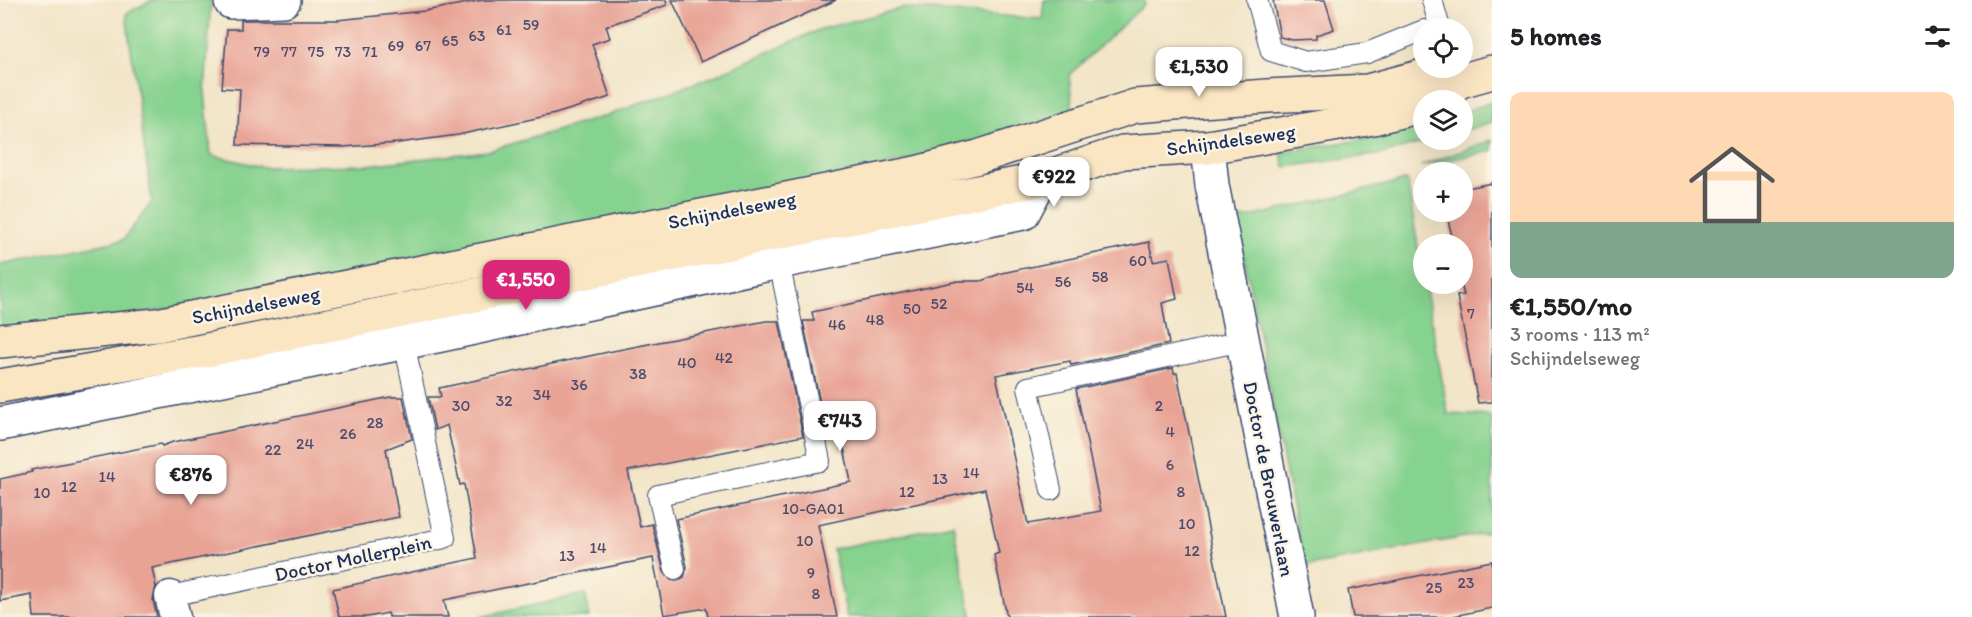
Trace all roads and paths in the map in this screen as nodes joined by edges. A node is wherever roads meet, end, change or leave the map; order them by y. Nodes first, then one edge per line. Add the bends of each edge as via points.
1 (284, 0) edge
2 (1257, 0) edge
3 (1432, 0) edge
4 (231, 2) dead end
5 (1432, 18) edge
6 (1413, 35) edge
7 (1492, 72) edge
8 (1473, 73) edge
9 (1416, 78) edge
10 (1454, 78) edge
11 (1443, 90) edge
12 (1267, 96) junction
13 (1413, 108) edge
14 (1208, 147) junction
15 (1041, 179) junction
16 (779, 262) junction
17 (0, 341) edge
18 (1242, 341) junction
19 (405, 342) junction
20 (0, 386) edge
21 (0, 424) edge
22 (1051, 490) dead end
23 (675, 569) dead end
24 (173, 606) edge
25 (1297, 617) edge

1 - 4 street
2 - 6 lane via 1271,51 1306,62 1367,53
3 - 5 lane
7 - 8 main road, Schijndelseweg
9 - 12 main road, Schijndelseweg via 1368,91
10 - 11 main road, Schijndelseweg
12 - 14 main road via 1245,114 1211,120
12 - 17 main road, Schijndelseweg via 1135,106 916,173 157,325
13 - 14 main road, Schijndelseweg
14 - 15 main road, Schijndelseweg via 1123,152
14 - 18 street, Doctor de Brouwerlaan
15 - 16 street via 1023,213
15 - 20 main road, Schijndelseweg via 202,351
16 - 19 street
16 - 23 lane via 820,461 658,495
18 - 22 lane via 1028,387
18 - 25 street, Doctor de Brouwerlaan
19 - 21 street
19 - 24 lane, Doctor Mollerplein via 446,538

